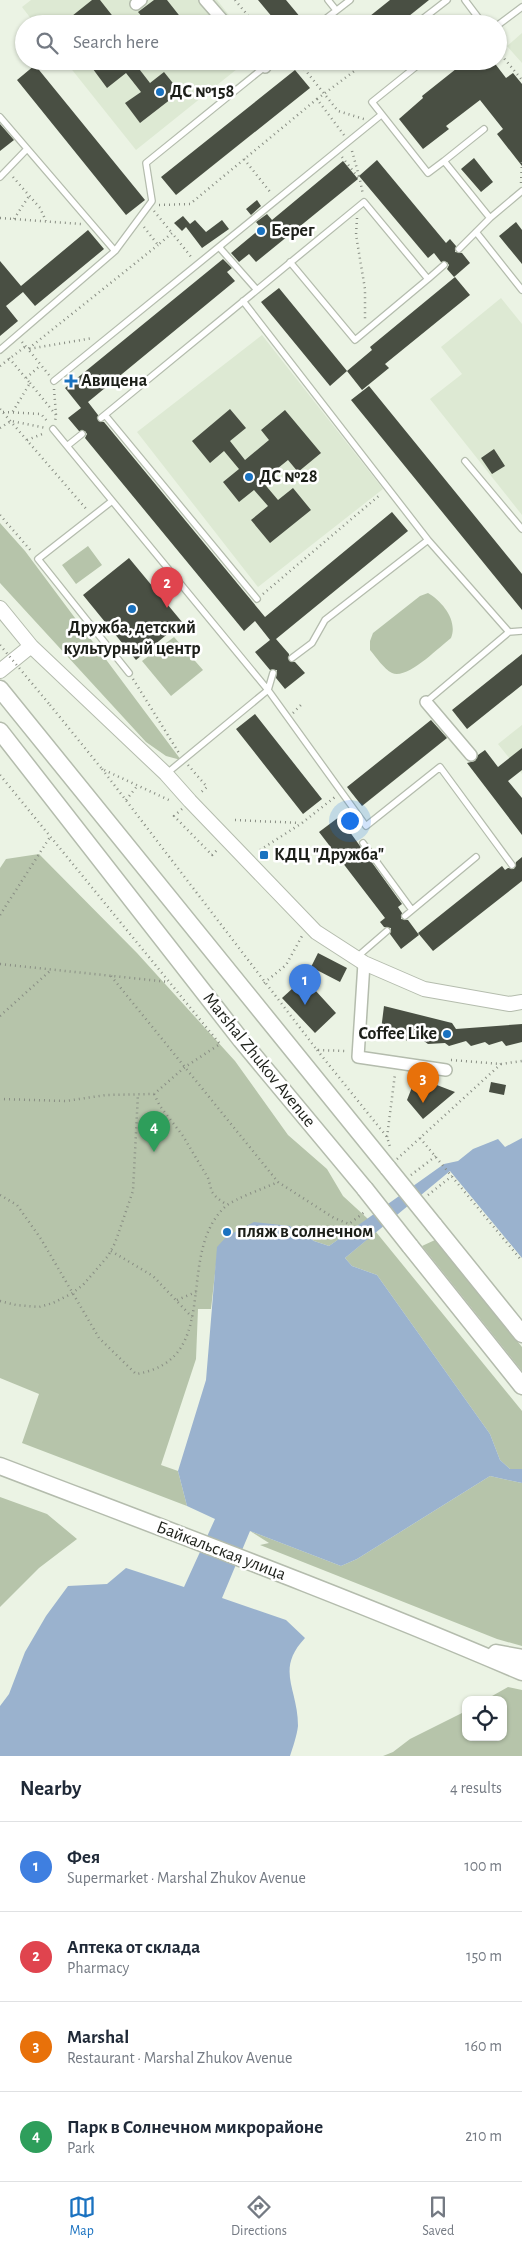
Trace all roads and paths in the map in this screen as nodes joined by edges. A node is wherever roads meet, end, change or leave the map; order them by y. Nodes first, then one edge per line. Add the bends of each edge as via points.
1 (204, 0) edge
2 (235, 0) edge
3 (328, 0) edge
4 (350, 0) edge
5 (447, 0) edge
6 (465, 0) edge
7 (522, 7) edge
8 (336, 10) junction
9 (218, 15) edge
10 (248, 15) edge
11 (330, 15) edge
12 (428, 15) edge
13 (476, 15) edge
14 (507, 18) edge
15 (507, 62) edge
16 (258, 70) edge
17 (305, 70) edge
18 (355, 70) edge
19 (412, 70) edge
20 (522, 80) edge
21 (324, 94) junction
22 (317, 99) junction
23 (381, 115) junction
24 (0, 117) edge
25 (372, 122) junction
26 (484, 129) dead end
27 (341, 130) dead end
28 (349, 141) junction
29 (27, 149) junction
30 (337, 151) junction
31 (244, 159) junction
32 (444, 161) junction
33 (522, 162) edge
34 (7, 170) junction
35 (359, 176) dead end
36 (0, 177) edge
37 (268, 189) dead end
38 (522, 190) edge
39 (29, 196) junction
40 (364, 202) junction
41 (149, 205) junction
42 (357, 208) junction
43 (0, 218) edge
44 (490, 218) junction
45 (14, 219) junction
46 (138, 219) junction
47 (46, 221) junction
48 (93, 225) junction
49 (476, 232) junction
50 (172, 233) junction
51 (158, 244) junction
52 (219, 247) junction
53 (459, 249) dead end
54 (116, 251) junction
55 (290, 262) junction
56 (198, 265) junction
57 (444, 265) dead end
58 (428, 279) junction
59 (257, 290) junction
60 (522, 290) edge
61 (243, 301) junction
62 (365, 331) junction
63 (112, 334) junction
64 (17, 335) junction
65 (27, 348) junction
66 (0, 350) edge
67 (9, 358) junction
68 (41, 365) junction
69 (0, 366) edge
70 (26, 378) junction
71 (54, 381) junction
72 (30, 383) junction
73 (0, 409) edge
74 (3, 412) junction
75 (12, 413) junction
76 (56, 415) junction
77 (11, 421) junction
78 (0, 428) edge
79 (53, 429) junction
80 (82, 434) dead end
81 (27, 440) junction
82 (67, 446) junction
83 (466, 461) dead end
84 (388, 488) junction
85 (112, 500) junction
86 (0, 516) edge
87 (92, 516) junction
88 (522, 529) edge
89 (428, 540) junction
90 (38, 559) junction
91 (257, 599) joint
92 (0, 608) edge
93 (522, 631) edge
94 (509, 632) junction
95 (0, 645) edge
96 (31, 646) junction
97 (292, 658) dead end
98 (0, 672) edge
99 (130, 673) dead end
100 (273, 673) dead end
101 (0, 689) edge
102 (268, 690) junction
103 (426, 702) joint
104 (50, 705) dead end
105 (0, 730) edge
106 (471, 755) dead end
107 (102, 769) dead end
108 (0, 774) edge
109 (166, 774) junction
110 (138, 785) dead end
111 (340, 793) junction
112 (126, 800) junction
113 (185, 806) dead end
114 (235, 820) dead end
115 (302, 823) junction
116 (50, 837) junction
117 (363, 843) dead end
118 (260, 850) dead end
119 (226, 854) dead end
120 (476, 857) dead end
121 (512, 865) dead end
122 (412, 910) junction
123 (0, 915) edge
124 (405, 916) dead end
125 (387, 931) dead end
126 (302, 936) dead end
127 (360, 960) junction
128 (0, 964) edge
129 (52, 970) junction
130 (112, 976) junction
131 (169, 982) junction
132 (264, 983) junction
133 (279, 1002) dead end
134 (518, 1004) edge
135 (0, 1016) edge
136 (318, 1050) dead end
137 (396, 1063) junction
138 (501, 1064) dead end
139 (185, 1067) junction
140 (446, 1070) dead end
141 (138, 1094) junction
142 (154, 1094) junction
143 (0, 1099) edge
144 (387, 1137) junction
145 (420, 1138) junction
146 (436, 1156) junction
147 (451, 1175) junction
148 (404, 1181) dead end
149 (278, 1182) junction
150 (0, 1195) edge
151 (424, 1197) dead end
152 (227, 1205) junction
153 (373, 1206) dead end
154 (111, 1252) junction
155 (522, 1261) edge
156 (196, 1292) junction
157 (71, 1294) junction
158 (177, 1300) junction
159 (0, 1301) edge
160 (193, 1317) junction
161 (522, 1334) edge
162 (522, 1386) edge
163 (0, 1466) edge
164 (441, 1637) junction
165 (522, 1658) edge
166 (522, 1672) edge

1 - 9 street
2 - 10 path
3 - 8 lane
4 - 8 lane
5 - 12 lane
6 - 13 lane
7 - 14 lane
8 - 11 lane
15 - 20 path
16 - 41 lane via 146,164 152,201
17 - 21 path
18 - 21 path
19 - 23 lane via 372,102
21 - 22 path
21 - 25 path via 338,111
22 - 27 path
22 - 31 path
23 - 25 lane
23 - 32 lane via 428,173
24 - 29 lane
25 - 28 lane
26 - 32 lane
28 - 30 lane
28 - 35 path
29 - 34 lane
29 - 48 lane
30 - 40 path via 360,180
30 - 52 lane
31 - 37 path
31 - 41 path via 190,204
32 - 44 lane
33 - 38 path
34 - 36 lane
34 - 39 path
38 - 44 lane
39 - 45 path
39 - 47 path
40 - 42 lane
40 - 58 lane
41 - 46 lane
41 - 50 path
42 - 55 lane
42 - 62 path via 356,235 365,289
43 - 45 path
44 - 49 lane
45 - 47 path
46 - 51 path
46 - 54 lane
47 - 48 path
48 - 54 lane
49 - 53 lane
49 - 60 lane
50 - 51 path
50 - 56 path
51 - 65 path
52 - 56 lane
52 - 59 lane
54 - 64 lane
55 - 59 lane
55 - 62 lane via 355,340
56 - 63 lane
57 - 58 lane
58 - 62 lane
59 - 61 lane
61 - 84 lane
61 - 91 lane via 103,417
63 - 65 path
63 - 71 lane
64 - 65 path
64 - 66 lane
65 - 67 path
65 - 68 path
67 - 69 path
67 - 70 path
68 - 70 path
68 - 71 path
70 - 72 path
71 - 76 path
72 - 75 path
72 - 76 path
73 - 74 path
74 - 75 path
74 - 77 path
75 - 79 path via 41,414
76 - 79 path
77 - 78 path
77 - 79 path
77 - 81 path
79 - 81 path
79 - 82 lane
80 - 82 lane
81 - 87 path
82 - 85 lane
83 - 88 lane
84 - 89 lane
84 - 91 path
85 - 87 lane
85 - 102 lane
86 - 90 path
87 - 90 lane
89 - 94 lane
89 - 97 lane via 325,620 312,643
90 - 99 lane
92 - 96 street
93 - 94 lane
94 - 103 lane
95 - 104 path, bridge
96 - 98 street
96 - 109 street
100 - 102 lane
101 - 161 main road, Marshal Zhukov Avenue, bridge
102 - 109 lane
102 - 111 lane
103 - 106 street
105 - 162 main road, Marshal Zhukov Avenue, bridge via 241,1040
107 - 112 path
108 - 116 path
109 - 127 street via 316,932
110 - 112 path
111 - 115 path
111 - 121 lane via 366,826 440,767
112 - 132 path
113 - 119 path via 174,816 212,855 219,848
114 - 115 path
115 - 118 path
116 - 123 path
116 - 131 path
117 - 122 lane
120 - 122 lane
122 - 124 lane
125 - 127 lane
126 - 132 path via 286,965
127 - 134 street via 424,989
127 - 137 street via 358,1057
128 - 129 path
129 - 130 path
129 - 135 path
130 - 131 path
130 - 139 path
131 - 139 path via 220,1044
132 - 133 path
136 - 144 path
137 - 140 street
137 - 144 path
138 - 145 path
139 - 142 path
139 - 149 path
141 - 142 path
141 - 143 path via 66,1101
141 - 154 path via 133,1191
142 - 152 path via 208,1178 212,1192
144 - 145 path via 395,1161
145 - 146 path
146 - 147 path
146 - 148 path
147 - 151 path
147 - 155 path
149 - 152 path
149 - 153 path via 349,1224
150 - 157 path via 17,1205 41,1239
152 - 156 path via 205,1238
154 - 157 path
154 - 158 path via 153,1276
156 - 158 path
156 - 160 path
157 - 159 path via 40,1307
157 - 160 path via 98,1338 136,1374 152,1371 178,1352
158 - 160 path
163 - 164 main road, Байкальская улица
164 - 165 main road
164 - 166 main road

